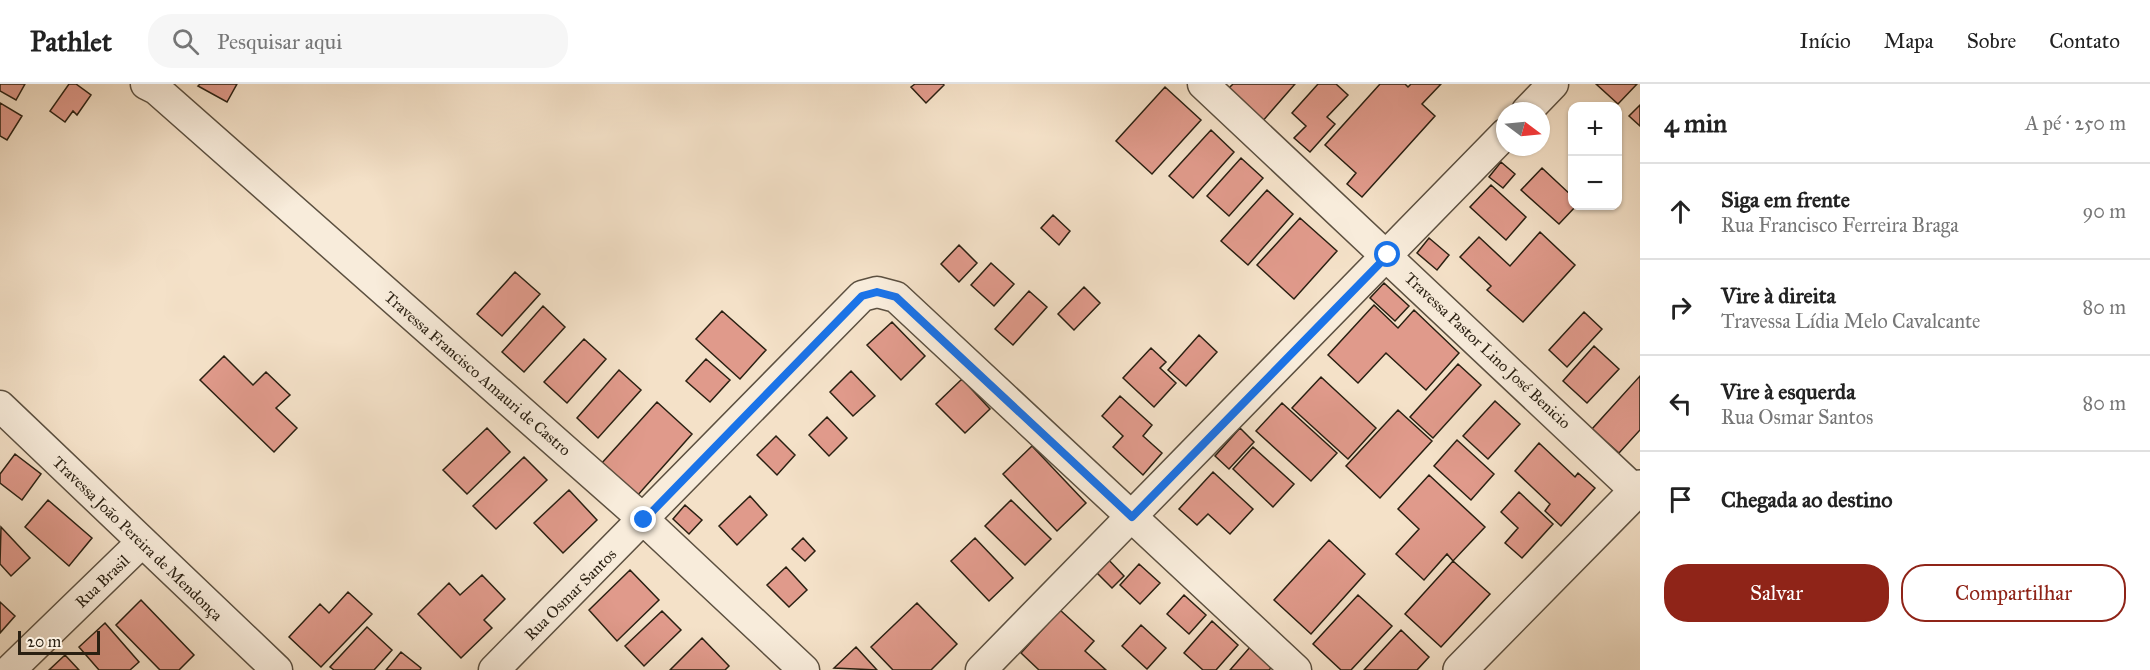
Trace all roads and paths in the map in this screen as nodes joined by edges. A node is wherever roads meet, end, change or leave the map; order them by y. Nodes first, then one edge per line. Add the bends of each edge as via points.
1 (146, 84) edge
2 (1203, 84) edge
3 (1553, 84) edge
4 (1536, 102) edge
5 (1496, 143) edge
6 (1388, 255) junction
7 (0, 406) edge
8 (1639, 491) edge
9 (1132, 517) junction
10 (644, 520) junction
11 (142, 542) junction
12 (10, 670) edge
13 (277, 670) edge
14 (494, 670) edge
15 (804, 670) edge
16 (981, 670) edge
17 (1296, 670) edge
18 (1461, 670) edge

1 - 10 street, Travessa Francisco Amauri de Castro
2 - 6 street, Travessa Pastor Lino José Benicio
3 - 4 street
5 - 6 street
6 - 8 street, Travessa Pastor Lino José Benicio
6 - 9 street
7 - 11 street, Travessa João Pereira de Mendonça
8 - 18 street
9 - 10 street, Rua Osmar Santos via 896,297 877,292 862,296
9 - 16 street
9 - 17 street
10 - 14 street, Rua Osmar Santos
10 - 15 street, Travessa Francisco Amauri de Castro
11 - 12 street, Rua Brasil
11 - 13 street, Travessa João Pereira de Mendonça

